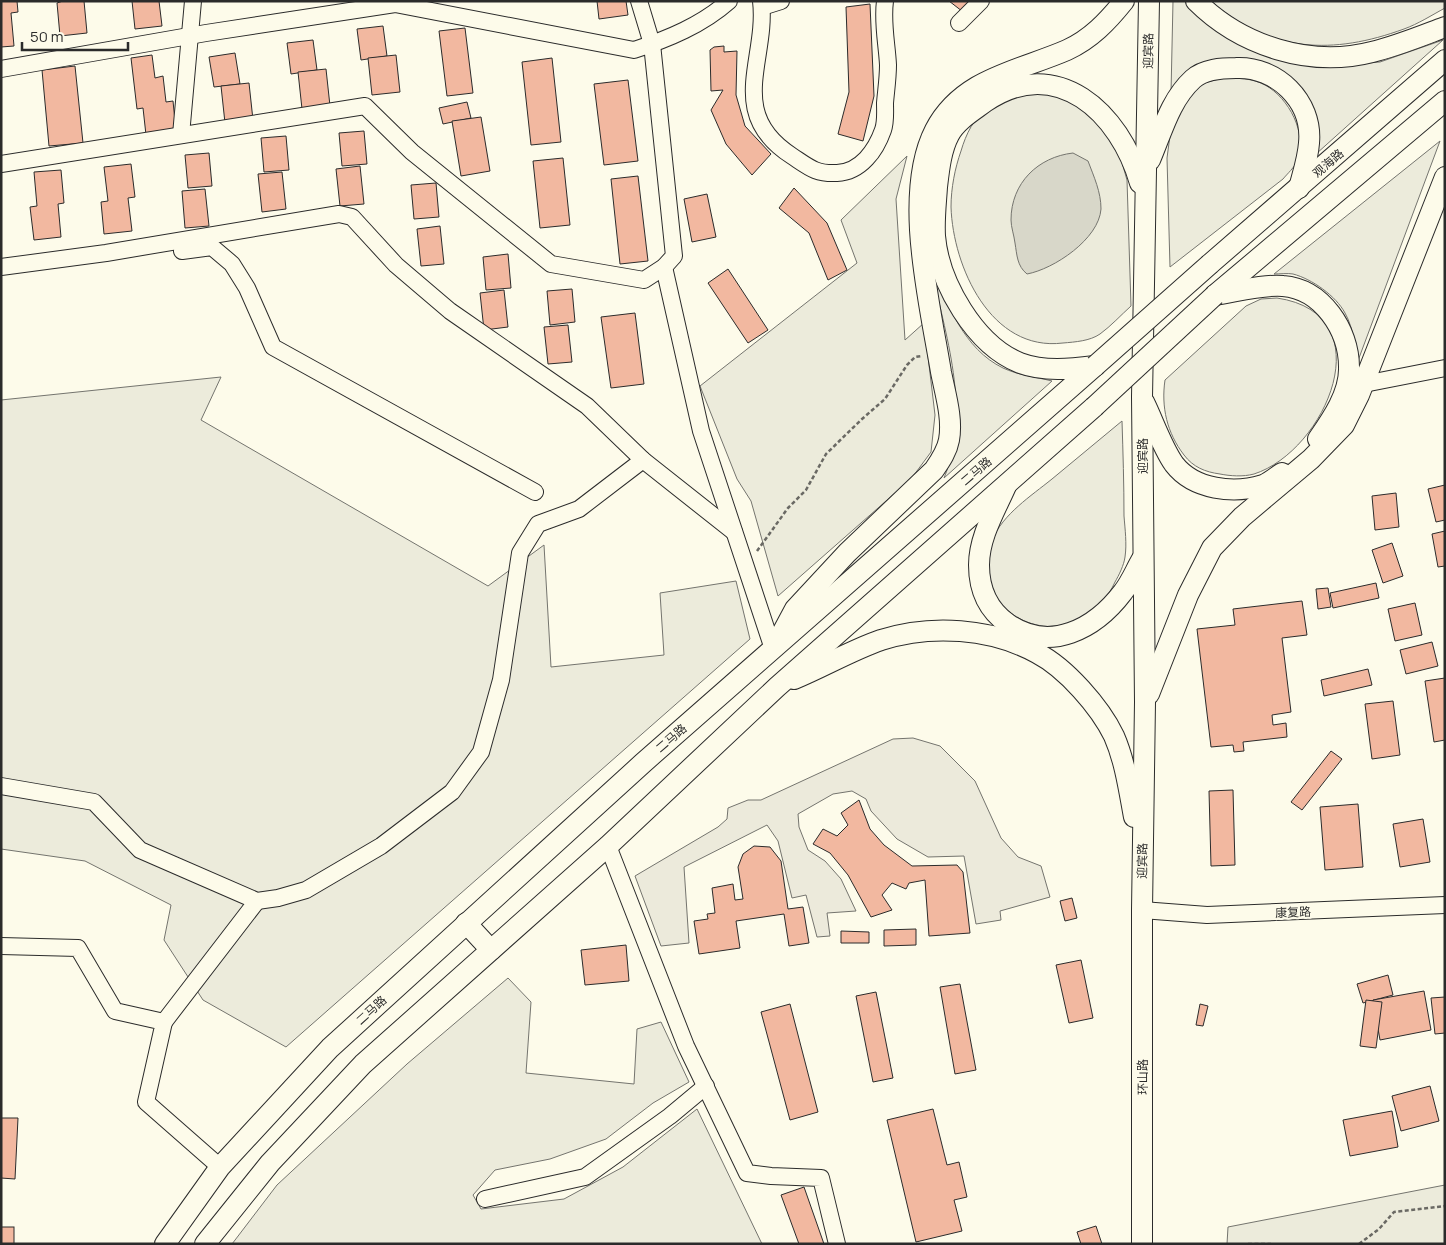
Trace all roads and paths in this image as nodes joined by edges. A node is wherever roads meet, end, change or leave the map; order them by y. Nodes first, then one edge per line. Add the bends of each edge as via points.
1 (193, 1) edge
2 (639, 1) edge
3 (729, 1) edge
4 (781, 1) edge
5 (885, 1) edge
6 (981, 1) edge
7 (1124, 1) edge
8 (1149, 1) edge
9 (1196, 1) edge
10 (761, 4) edge
11 (959, 23) dead end
12 (1445, 27) edge
13 (190, 36) junction
14 (652, 44) junction
15 (1445, 60) edge
16 (1, 69) edge
17 (1445, 101) edge
18 (181, 135) junction
19 (1, 164) edge
20 (1145, 170) junction
21 (1445, 176) edge
22 (1299, 188) junction
23 (1147, 206) junction
24 (1210, 264) joint
25 (1, 267) edge
26 (664, 267) junction
27 (1, 276) edge
28 (1215, 295) junction
29 (938, 353) junction
30 (1096, 366) junction
31 (1445, 368) edge
32 (1364, 384) junction
33 (1142, 397) junction
34 (643, 460) junction
35 (1008, 480) junction
36 (535, 492) dead end
37 (734, 532) junction
38 (756, 553) dead end
39 (1143, 557) junction
40 (773, 649) junction
41 (777, 687) junction
42 (1145, 702) junction
43 (1, 786) edge
44 (608, 846) junction
45 (1142, 861) junction
46 (257, 901) junction
47 (1445, 905) edge
48 (1142, 910) junction
49 (466, 923) junction
50 (1, 946) edge
51 (491, 950) junction
52 (164, 1022) junction
53 (706, 1086) junction
54 (220, 1167) junction
55 (485, 1199) dead end
56 (1445, 1206) edge
57 (165, 1244) edge
58 (205, 1244) edge
59 (837, 1244) edge
60 (1142, 1244) edge
61 (1248, 1244) edge
62 (1271, 1244) edge
63 (1359, 1244) edge

1 - 13 street
2 - 14 street
3 - 14 street via 710,18
4 - 10 street
5 - 10 street via 883,14 888,67 884,128 872,155 846,172 819,174 778,147 760,122 752,95 764,19
6 - 11 street
7 - 29 main road via 1101,29 1068,50 986,81 962,96 935,130 923,167 920,210 922,251
8 - 20 main road, 迎宾路
9 - 12 main road via 1214,19 1254,42 1288,52 1329,58 1371,52
13 - 14 street via 395,4 634,50
13 - 16 street
13 - 18 street
14 - 26 street via 674,256
15 - 22 main road, 观海路
17 - 28 main road
18 - 19 street
18 - 26 street via 365,106 412,152 551,264 644,280
20 - 22 main road via 1176,98 1194,78 1209,70 1248,67 1269,73 1285,84 1296,97 1307,122 1309,142
20 - 23 main road, 迎宾路
21 - 32 main road
22 - 24 main road, 观海路
23 - 30 main road via 1134,160 1119,133 1099,109 1077,94 1049,86 1027,85 995,95 966,115 949,134 939,170 935,237 955,298 970,322 989,344 1022,364 1052,369
23 - 33 main road, 迎宾路
24 - 30 main road, 二马路, bridge
25 - 34 street via 339,214 352,217 396,265 450,311 587,406
26 - 37 street via 701,431
27 - 36 street via 212,247 232,264 242,280 274,348
28 - 33 main road via 1283,285 1317,299 1343,332 1350,367 1340,404 1314,444 1289,468 1264,484 1239,490 1217,488 1196,481 1175,465
28 - 35 main road, bridge via 1094,407
29 - 38 path via 915,357 886,399 826,454 806,490 788,508
29 - 40 main road via 949,423 944,456 934,470 847,553 795,609
30 - 40 main road, 二马路
31 - 32 street
32 - 42 main road via 1344,425 1212,548 1188,595
33 - 39 main road, 迎宾路
34 - 37 street
34 - 46 street via 579,509 538,524 520,553 501,680 481,752 452,792 381,846 306,890
35 - 39 main road via 981,543 978,564 980,584 988,603 1001,619 1019,632 1038,637 1061,637 1085,627 1124,592
35 - 41 main road
37 - 40 street
39 - 42 main road, 迎宾路
40 - 49 main road, 二马路
41 - 44 main road
41 - 45 main road via 881,640 929,632 961,631 988,635 1038,653 1082,691 1114,736 1127,776
42 - 45 main road, 迎宾路
43 - 46 street via 94,802 140,850
44 - 51 main road
44 - 53 street via 686,1046
45 - 48 main road, 迎宾路
46 - 52 street
47 - 48 street, 康复路 via 1207,916
48 - 60 main road, 环山路
49 - 51 main road
49 - 54 main road, 二马路 via 330,1048
50 - 52 street via 78,948 115,1011
51 - 58 main road via 363,1064 270,1163
52 - 54 street via 146,1102
53 - 55 street via 585,1177
53 - 59 street via 747,1173 821,1178
54 - 57 main road, 二马路
56 - 63 path via 1394,1212
61 - 62 path

